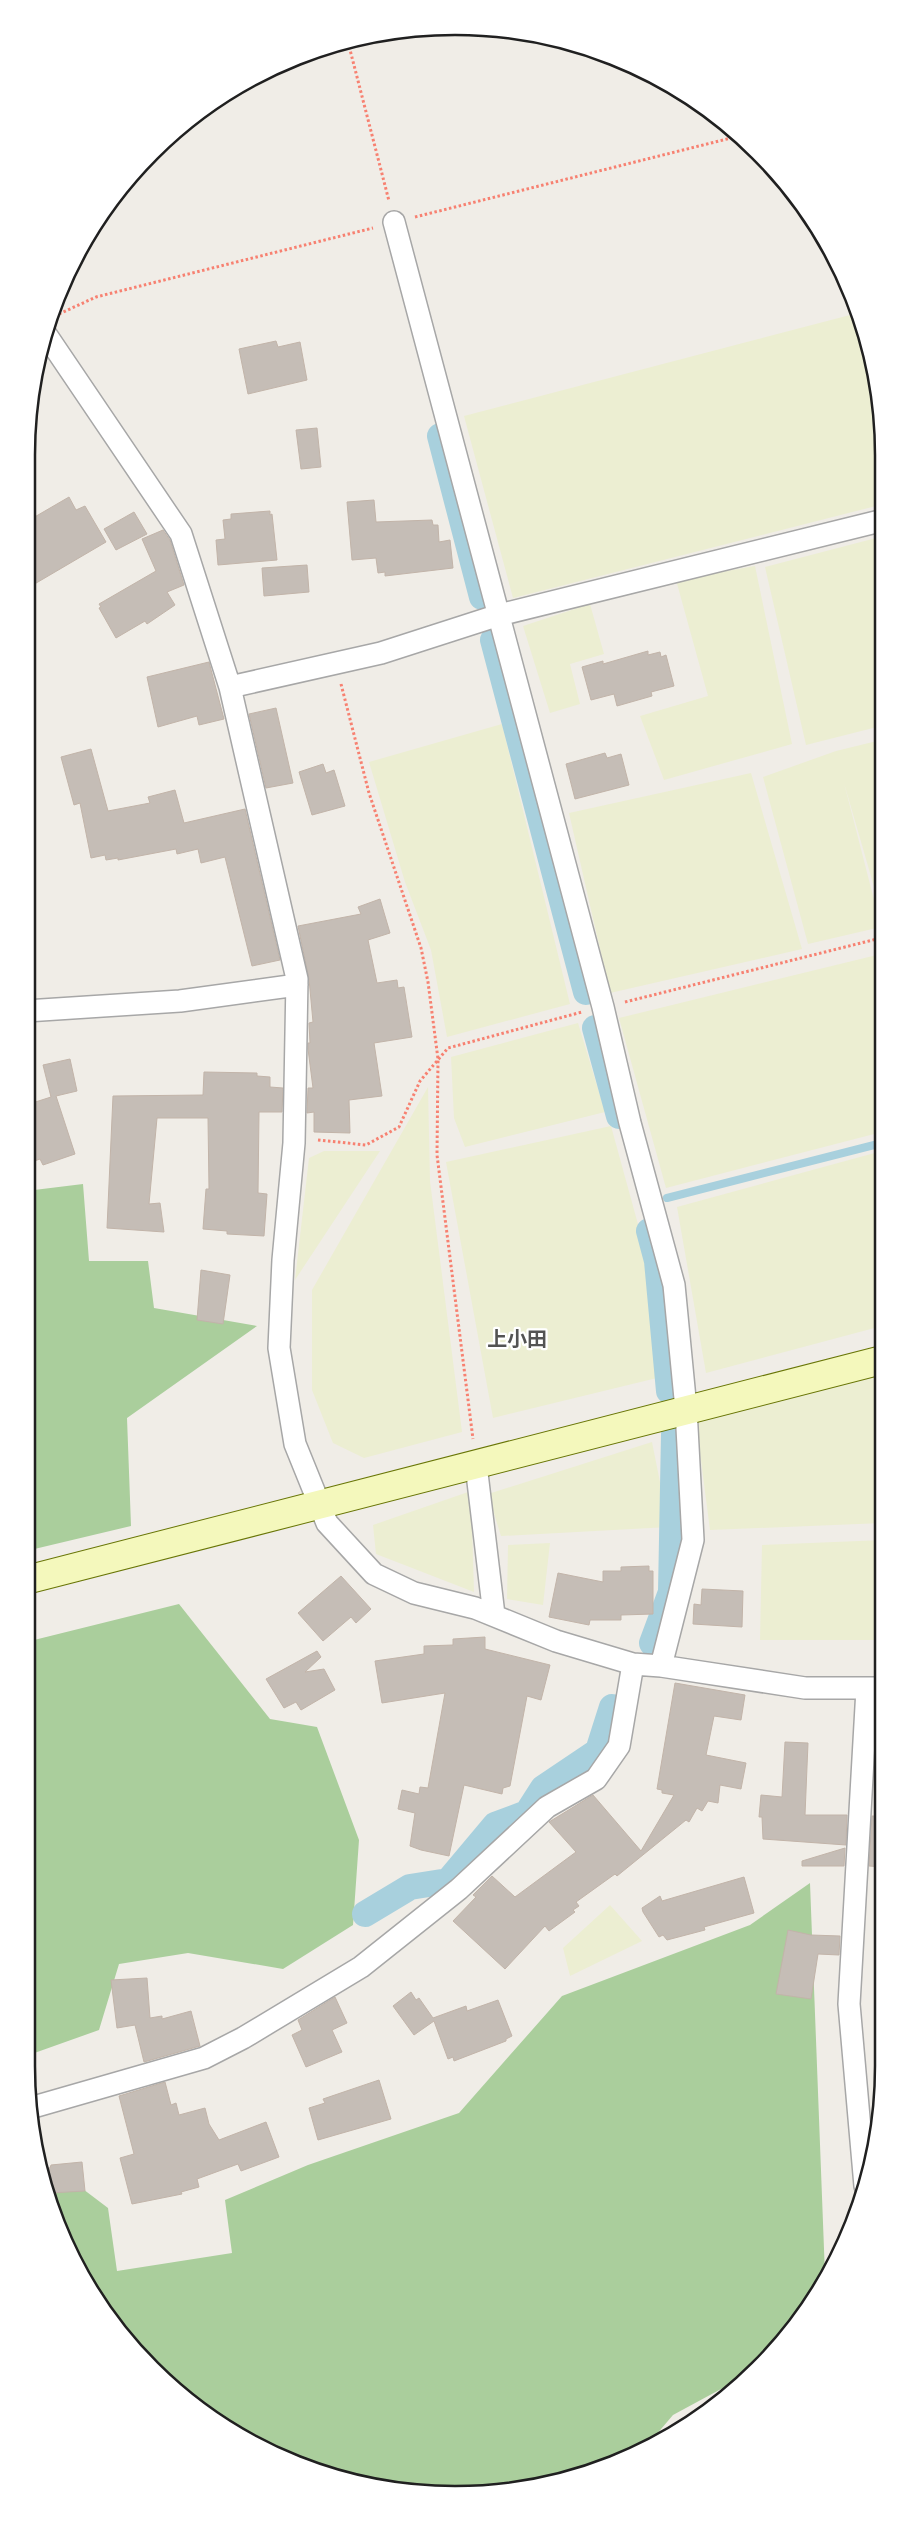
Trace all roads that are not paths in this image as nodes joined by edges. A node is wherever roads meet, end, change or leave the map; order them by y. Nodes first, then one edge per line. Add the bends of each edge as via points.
1 (394, 222) road end
2 (50, 341) edge
3 (875, 523) edge
4 (499, 615) junction
5 (230, 687) junction
6 (297, 986) junction
7 (35, 1011) edge
8 (875, 1362) edge
9 (686, 1409) junction
10 (476, 1465) junction
11 (319, 1506) junction
12 (35, 1578) edge
13 (494, 1615) junction
14 (633, 1664) junction
15 (661, 1666) junction
16 (875, 1689) edge
17 (37, 2106) edge
18 (863, 2165) edge

1 - 4 street
2 - 5 street via 181,534
3 - 4 street
4 - 5 street via 381,653
4 - 9 street via 674,1286
5 - 6 street
6 - 7 street via 180,1001
6 - 11 street via 294,1143 279,1348 295,1444
8 - 9 street
9 - 10 street
9 - 15 street via 693,1540
10 - 11 street
10 - 13 street
11 - 12 street
11 - 13 street via 327,1523 374,1574 414,1593
13 - 14 street via 556,1641
14 - 15 street
14 - 17 street via 619,1746 596,1779 546,1807 459,1889 361,1967 204,2058
15 - 16 street via 805,1688
16 - 18 street via 849,2004

